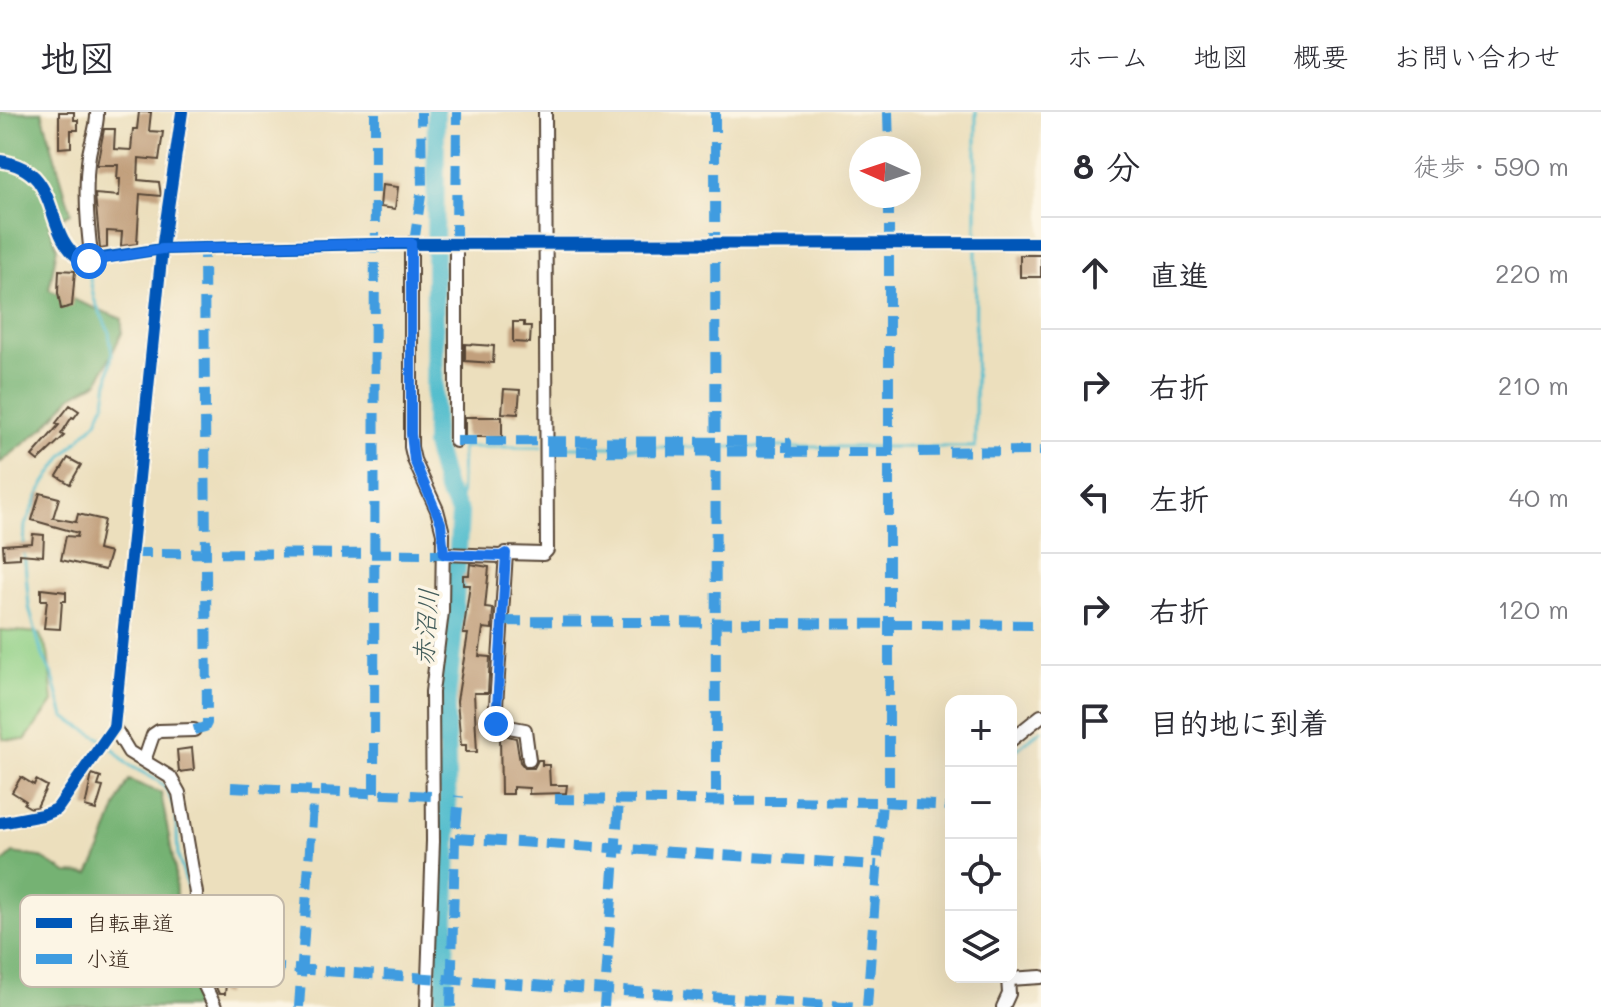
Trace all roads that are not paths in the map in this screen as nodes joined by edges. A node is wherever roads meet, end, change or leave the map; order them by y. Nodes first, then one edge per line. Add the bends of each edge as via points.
1 (97, 112) edge
2 (182, 112) edge
3 (545, 112) edge
4 (0, 161) edge
5 (415, 243) junction
6 (1041, 243) edge
7 (453, 244) junction
8 (546, 244) junction
9 (162, 249) junction
10 (88, 261) junction
11 (456, 441) dead end
12 (506, 553) junction
13 (453, 554) junction
14 (1041, 716) edge
15 (114, 727) junction
16 (194, 730) dead end
17 (1017, 735) edge
18 (529, 760) dead end
19 (144, 761) junction
20 (0, 823) edge
21 (196, 895) edge
22 (1041, 977) edge
23 (1017, 978) edge
24 (1008, 983) edge
25 (205, 987) edge
26 (215, 1007) edge
27 (427, 1007) edge
28 (1003, 1007) edge

1 - 10 street via 89,155
2 - 9 street
3 - 8 street
4 - 10 street via 24,167 43,186 64,241 74,255
5 - 7 street
5 - 9 street
5 - 13 street via 411,447
6 - 8 street
7 - 8 street
7 - 11 street
8 - 12 street via 547,550
9 - 10 street
9 - 15 street
12 - 13 street
12 - 18 street via 495,721 525,730
13 - 27 street via 432,692
14 - 17 street
15 - 19 street via 129,752
15 - 20 street via 57,809
16 - 19 street via 159,731
19 - 21 street via 170,777 179,793
22 - 23 street
24 - 28 street
25 - 26 street

